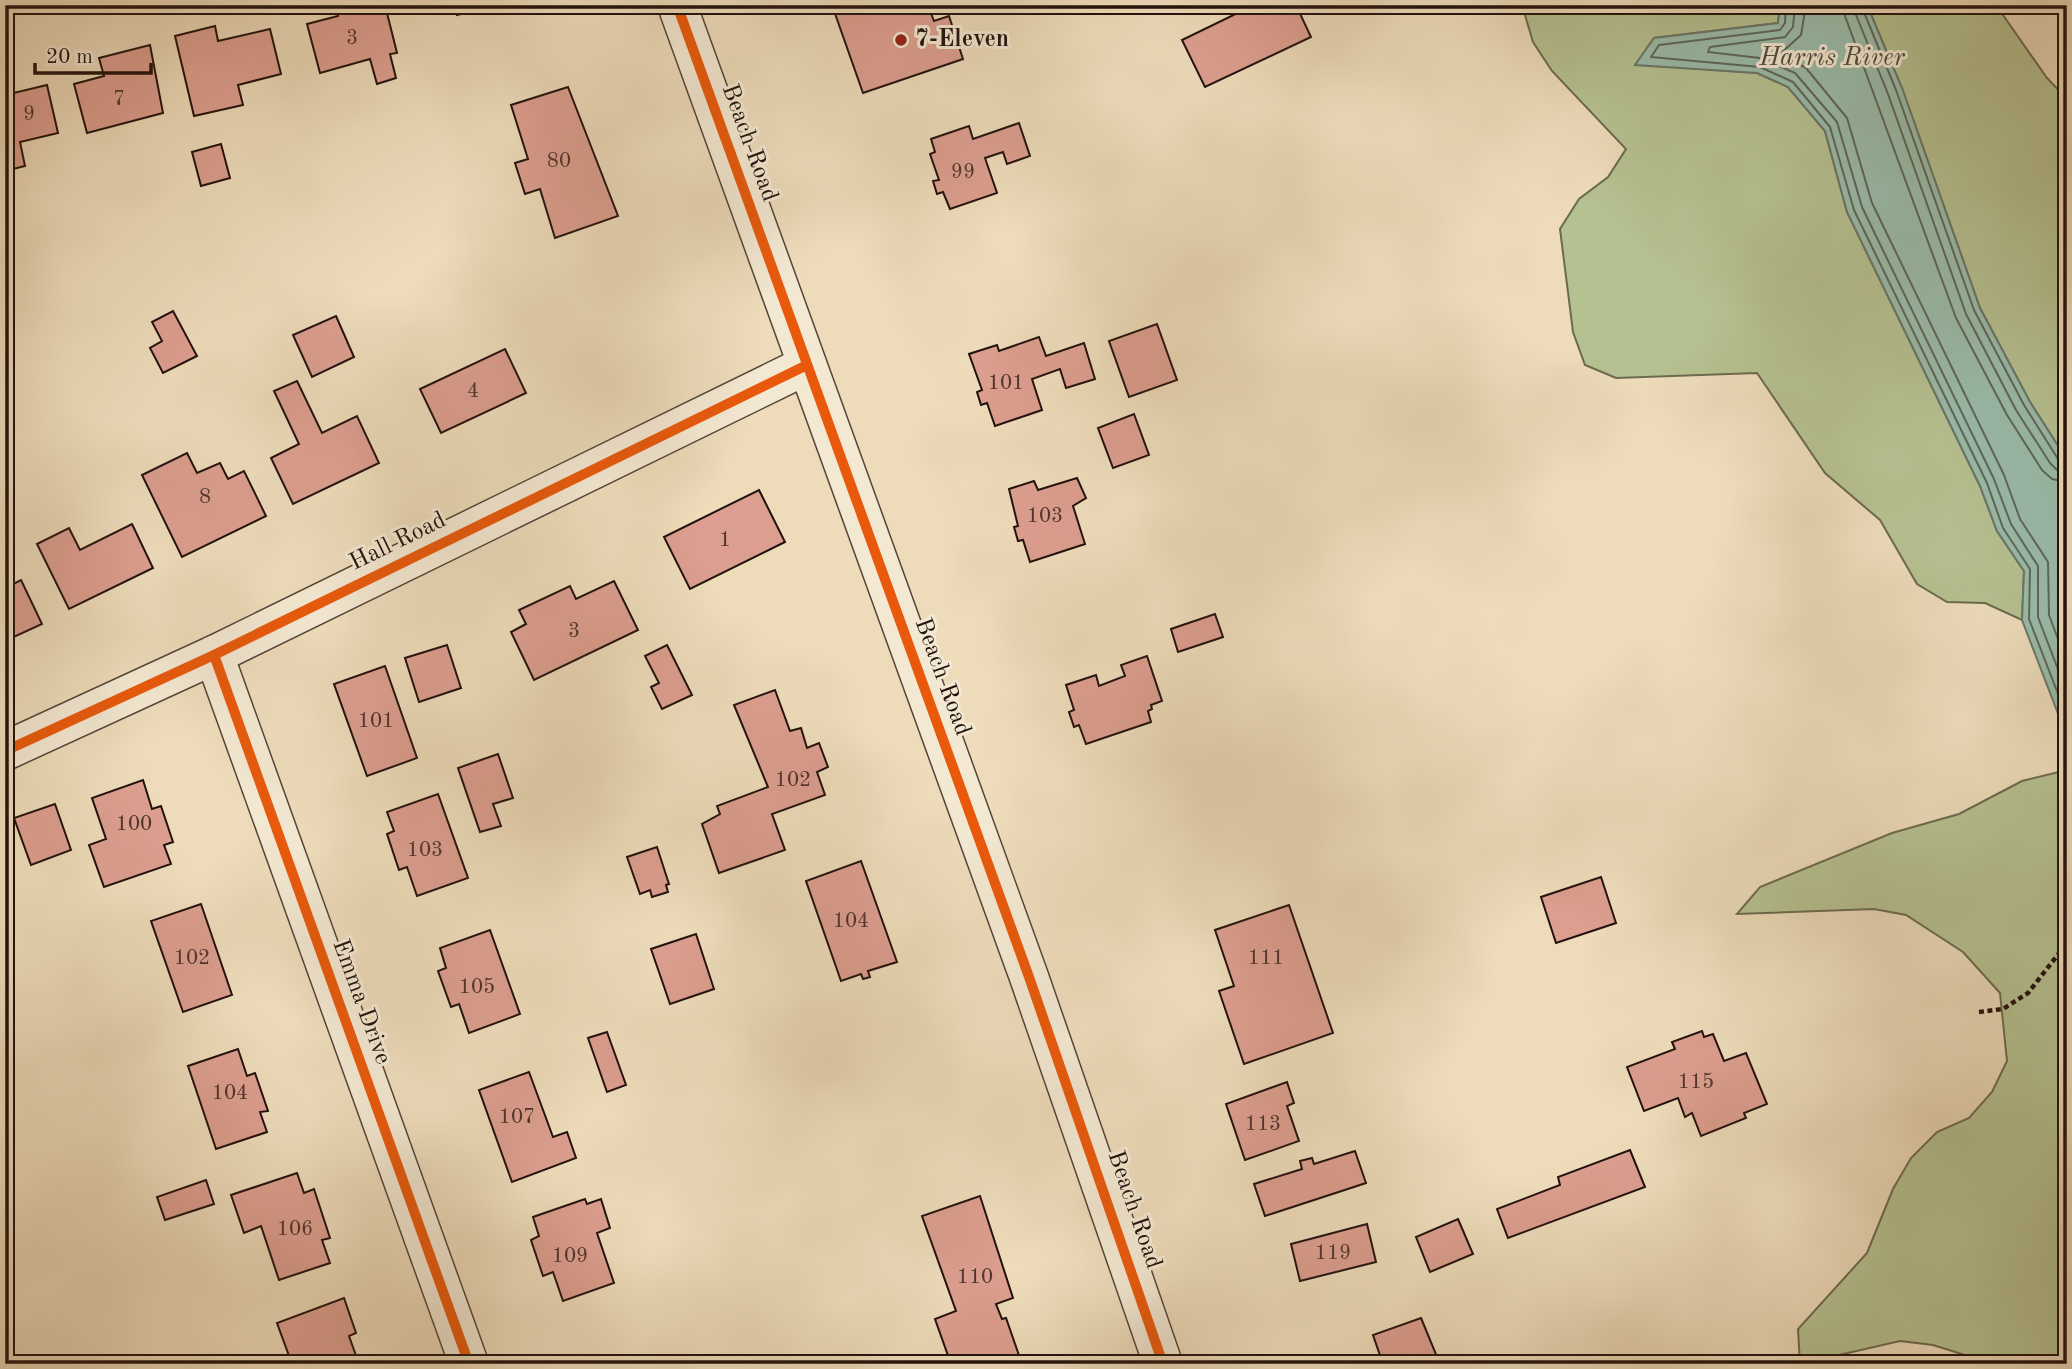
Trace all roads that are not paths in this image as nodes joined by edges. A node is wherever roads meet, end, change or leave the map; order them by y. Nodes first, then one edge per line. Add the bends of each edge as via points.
1 (677, 5) edge
2 (807, 365) junction
3 (214, 655) junction
4 (5, 751) edge
5 (469, 1364) edge
6 (1163, 1364) edge

1 - 2 street, Beach Road
2 - 3 street, Hall Road
2 - 6 street, Beach Road
3 - 4 street, Hall Road
3 - 5 street, Emma Drive

